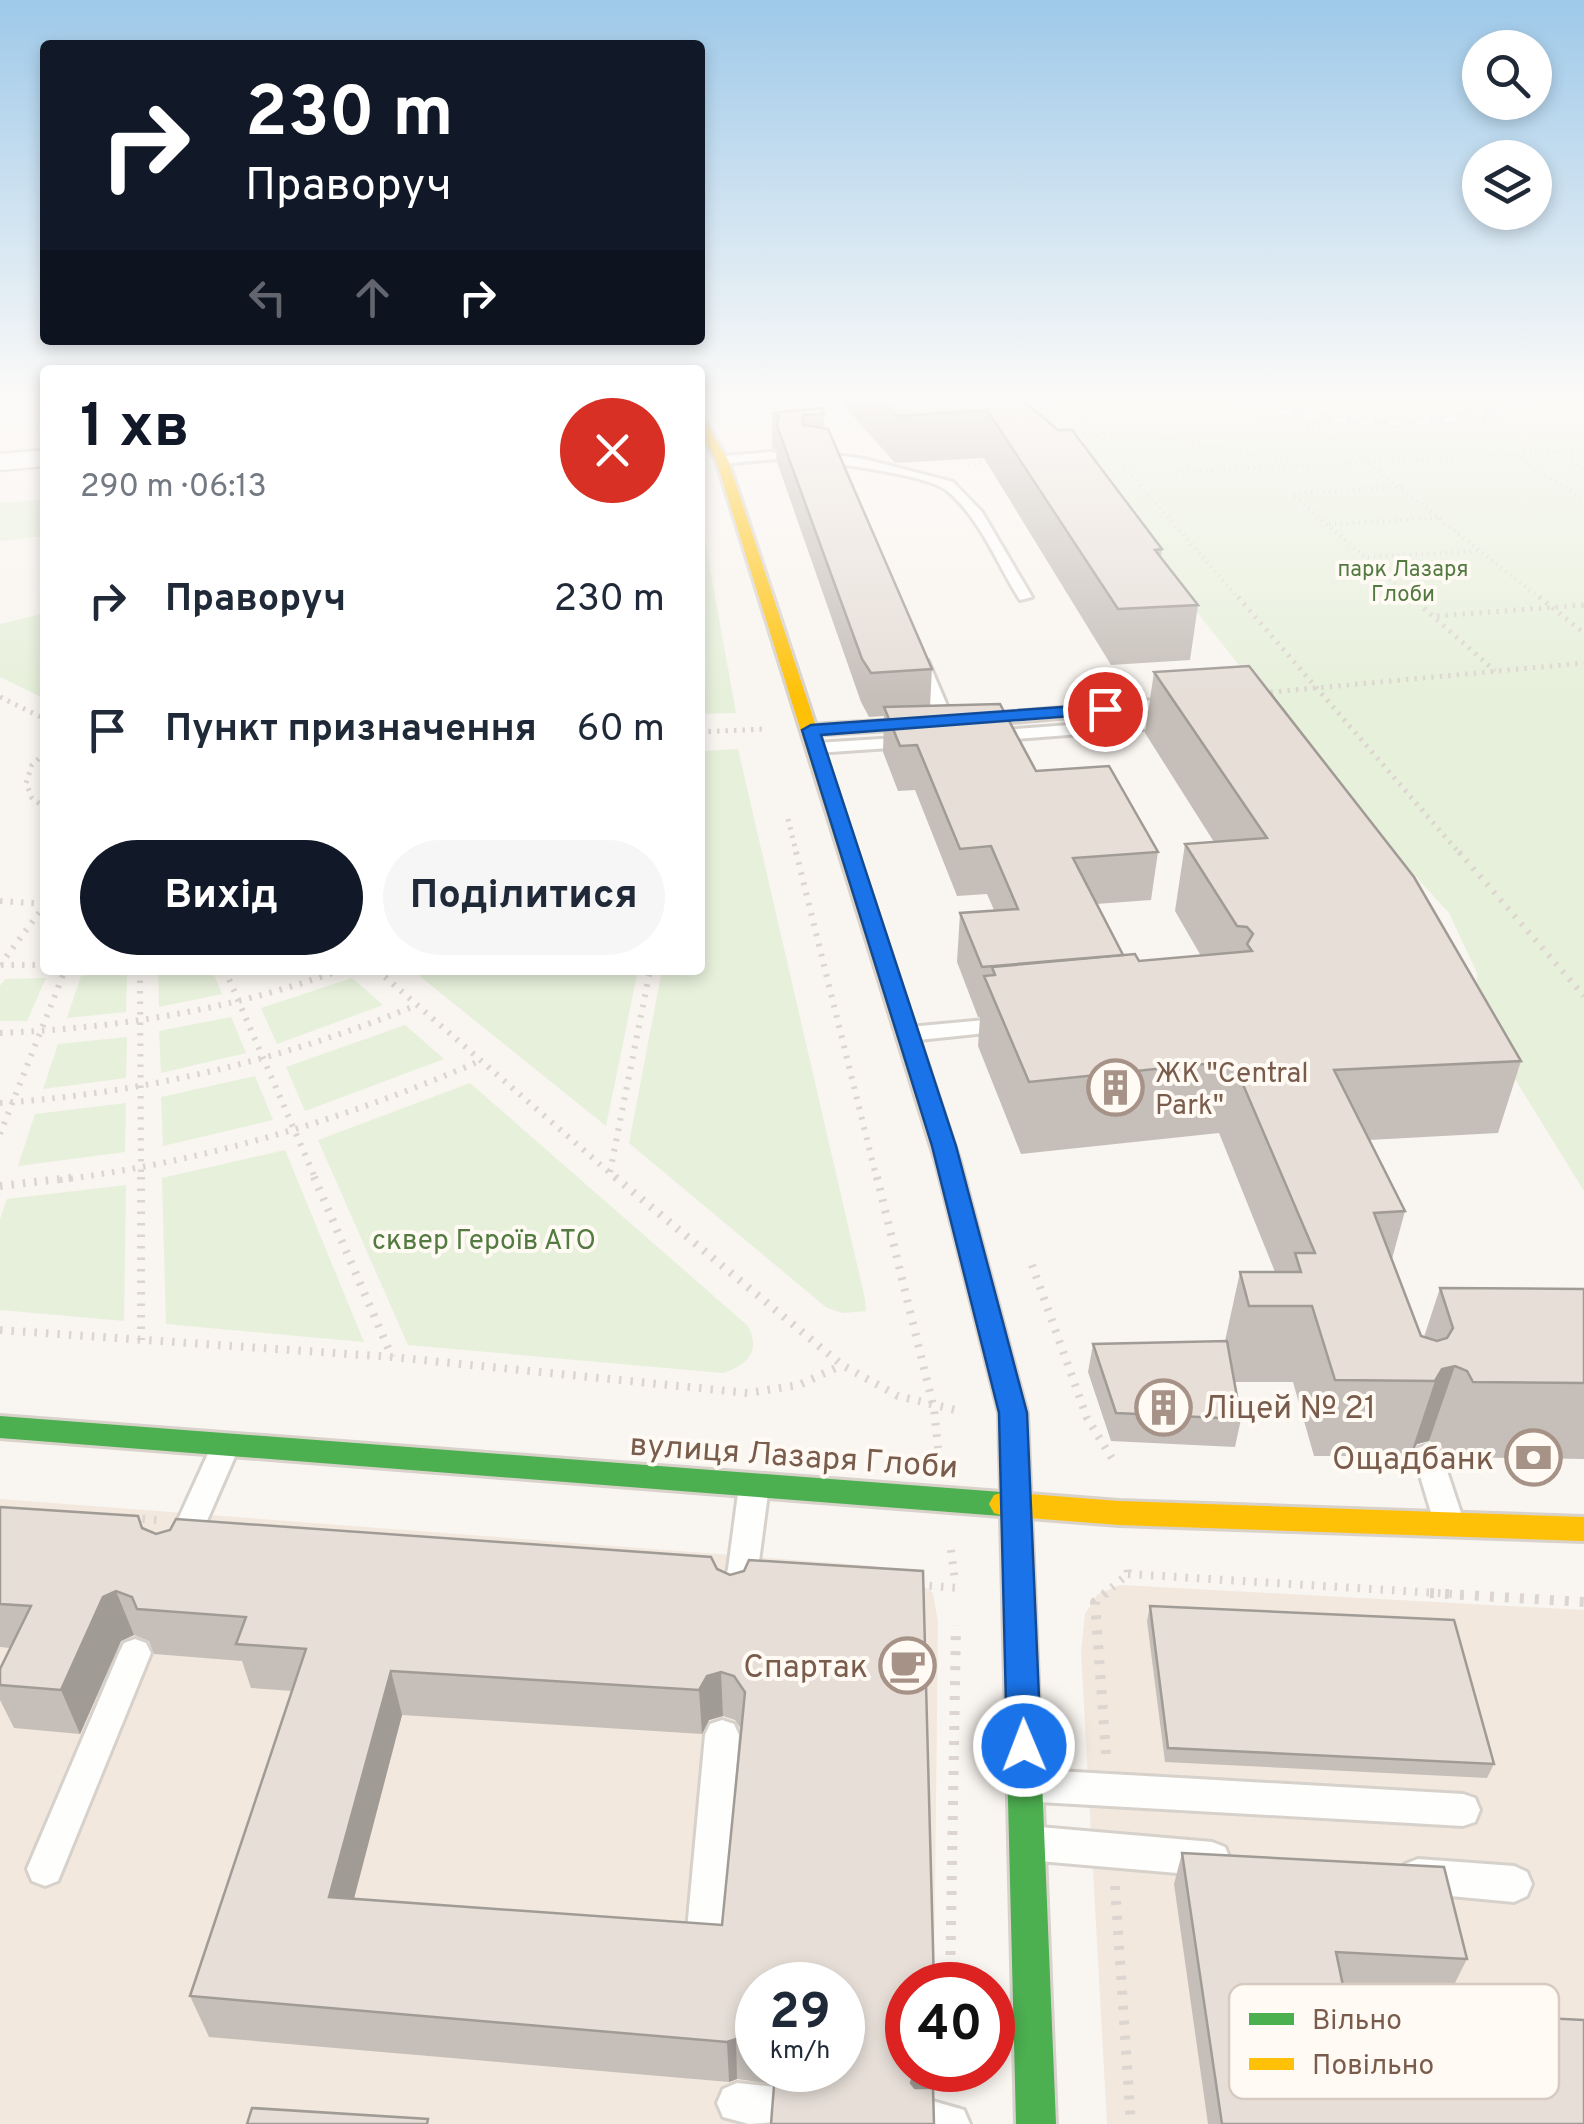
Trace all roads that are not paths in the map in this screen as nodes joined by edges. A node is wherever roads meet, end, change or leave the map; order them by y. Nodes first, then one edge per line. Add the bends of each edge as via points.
1 (735, 498) edge
2 (961, 498) edge
3 (1025, 597) dead end
4 (916, 652) edge
5 (1224, 699) edge
6 (1196, 721) edge
7 (938, 734) junction
8 (814, 739) junction
9 (1027, 1023) edge
10 (909, 1034) junction
11 (0, 1428) edge
12 (226, 1445) junction
13 (1428, 1456) dead end
14 (754, 1486) junction
15 (1018, 1504) junction
16 (1449, 1523) junction
17 (1584, 1529) edge
18 (173, 1562) edge
19 (733, 1604) edge
20 (135, 1653) dead end
21 (722, 1735) dead end
22 (1025, 1784) junction
23 (1463, 1810) dead end
24 (1026, 1843) junction
25 (1247, 1862) edge
26 (45, 1870) dead end
27 (1380, 1874) edge
28 (1514, 1884) dead end
29 (706, 1930) edge
30 (737, 2104) dead end
31 (776, 2107) edge
32 (1036, 2124) edge

1 - 8 street
2 - 3 lane
4 - 7 lane
5 - 7 lane
6 - 7 lane
7 - 8 lane
7 - 8 lane
8 - 10 street
9 - 10 lane
10 - 15 street via 1013,1413
11 - 12 street, вулиця Лазаря Глоби
12 - 14 street, вулиця Лазаря Глоби
12 - 18 lane
13 - 16 lane
14 - 15 street, вулиця Лазаря Глоби
14 - 19 lane
15 - 16 street, вулиця Лазаря Глоби
15 - 22 street
16 - 17 street, вулиця Лазаря Глоби
20 - 26 lane
21 - 29 lane
22 - 23 lane
22 - 24 street
24 - 25 lane
24 - 32 street
27 - 28 lane
30 - 31 lane

